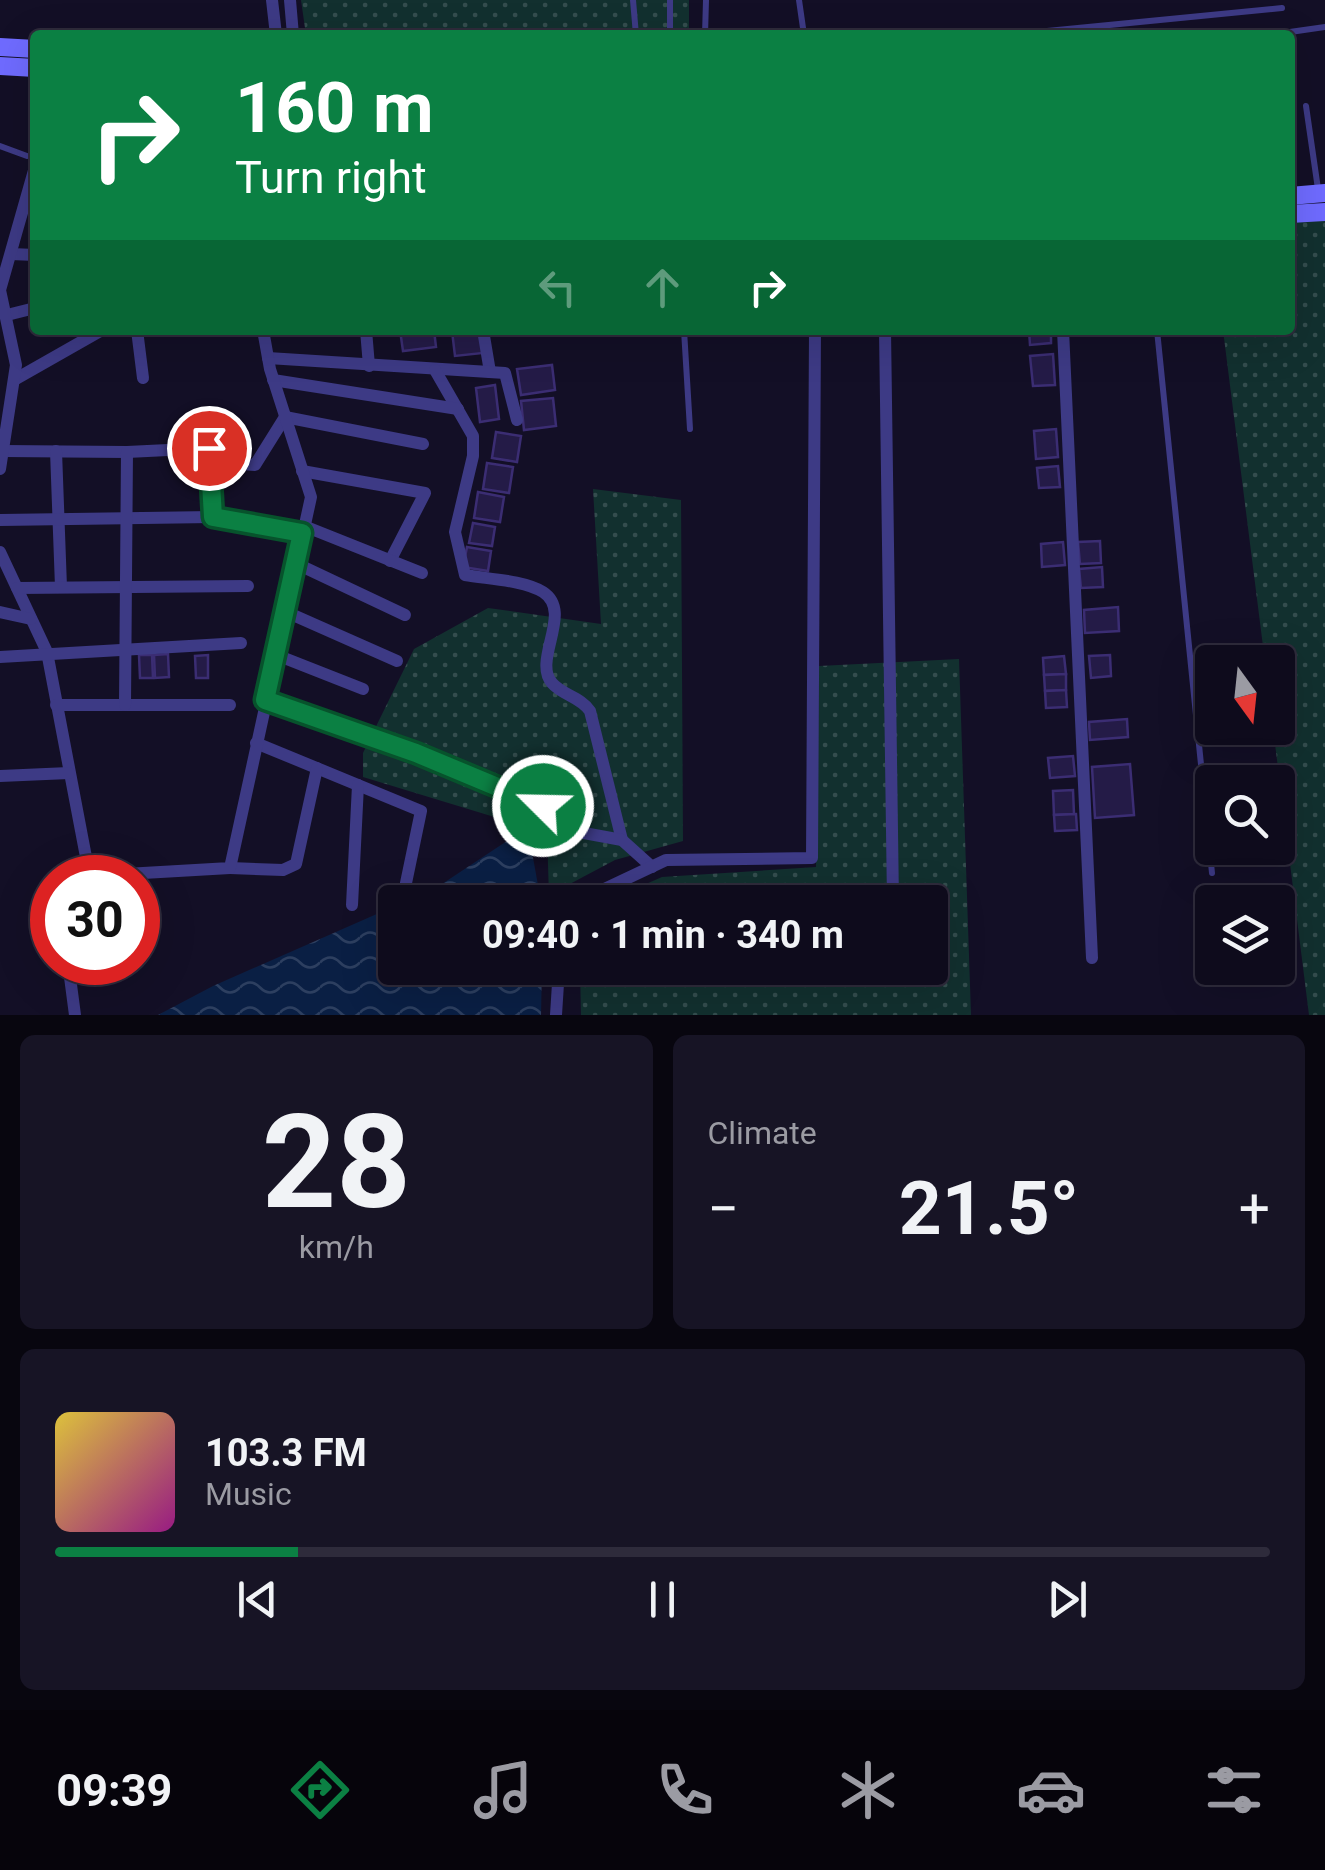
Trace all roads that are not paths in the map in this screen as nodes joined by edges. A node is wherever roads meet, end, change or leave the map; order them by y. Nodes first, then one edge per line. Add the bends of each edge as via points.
1 (272, 0) edge
2 (290, 0) edge
3 (633, 0) edge
4 (670, 0) edge
5 (706, 0) edge
6 (798, 0) edge
7 (1282, 8) dead end
8 (1325, 27) edge
9 (275, 30) edge
10 (293, 30) edge
11 (636, 30) edge
12 (670, 30) edge
13 (704, 30) edge
14 (803, 30) edge
15 (1058, 30) edge
16 (1295, 31) edge
17 (0, 47) edge
18 (30, 49) edge
19 (0, 66) edge
20 (30, 68) edge
21 (1306, 106) dead end
22 (0, 146) edge
23 (30, 161) edge
24 (30, 166) edge
25 (1295, 196) edge
26 (1323, 199) edge
27 (1295, 212) edge
28 (11, 254) junction
29 (30, 255) edge
30 (30, 309) edge
31 (6, 314) junction
32 (93, 335) edge
33 (138, 335) edge
34 (264, 335) edge
35 (366, 335) edge
36 (485, 335) edge
37 (684, 335) edge
38 (815, 335) edge
39 (885, 335) edge
40 (1063, 335) edge
41 (1158, 335) edge
42 (268, 358) junction
43 (369, 366) junction
44 (435, 370) junction
45 (490, 372) junction
46 (143, 378) dead end
47 (14, 380) junction
48 (273, 380) junction
49 (458, 408) junction
50 (285, 417) junction
51 (517, 420) dead end
52 (4, 422) edge
53 (690, 429) dead end
54 (424, 444) dead end
55 (3, 451) junction
56 (56, 451) junction
57 (126, 452) junction
58 (210, 462) junction
59 (0, 470) edge
60 (302, 471) junction
61 (213, 517) junction
62 (58, 519) junction
63 (126, 519) junction
64 (0, 520) edge
65 (303, 530) junction
66 (0, 552) edge
67 (390, 560) junction
68 (296, 563) junction
69 (422, 573) dead end
70 (126, 585) junction
71 (248, 586) dead end
72 (61, 587) junction
73 (17, 588) junction
74 (284, 611) junction
75 (0, 612) edge
76 (406, 615) dead end
77 (31, 619) junction
78 (241, 643) dead end
79 (125, 647) junction
80 (47, 652) junction
81 (274, 654) junction
82 (0, 657) edge
83 (397, 661) dead end
84 (363, 689) dead end
85 (265, 700) junction
86 (56, 705) junction
87 (125, 705) junction
88 (230, 705) dead end
89 (256, 743) junction
90 (317, 768) junction
91 (69, 773) junction
92 (0, 776) edge
93 (358, 785) junction
94 (622, 840) junction
95 (86, 855) edge
96 (652, 867) junction
97 (230, 868) junction
98 (160, 873) edge
99 (1212, 874) dead end
100 (406, 882) dead end
101 (613, 885) edge
102 (893, 885) edge
103 (352, 905) dead end
104 (1092, 958) dead end
105 (71, 985) edge
106 (558, 985) edge
107 (74, 1015) edge
108 (556, 1015) edge

1 - 9 street
2 - 10 street
3 - 11 lane
4 - 12 lane
5 - 13 lane
6 - 14 lane
7 - 15 lane
8 - 16 lane
17 - 18 main road
19 - 20 main road
21 - 26 lane
22 - 23 lane
24 - 28 street
25 - 26 main road
26 - 27 main road
28 - 29 street
28 - 31 street via 0,290
30 - 31 street
31 - 47 street
32 - 47 street
33 - 46 street
34 - 42 street
35 - 43 street
36 - 45 street
37 - 53 lane
38 - 96 street via 812,858 666,860
39 - 102 street
40 - 104 street
41 - 99 lane
42 - 43 street
42 - 48 street
43 - 44 street
44 - 45 street
44 - 49 street
45 - 51 street via 505,373
47 - 52 street
48 - 49 street
48 - 50 street
49 - 94 street via 473,436 456,532 465,575 542,591 551,601 551,682 590,710
50 - 54 street
50 - 58 street via 255,465
50 - 60 street
52 - 55 street
55 - 56 street
55 - 59 street
56 - 57 street
56 - 62 street
57 - 58 street via 209,448
57 - 63 street
58 - 61 street
60 - 65 street via 311,497
60 - 67 street via 425,493
61 - 63 street
61 - 65 street
62 - 63 street
62 - 64 street
62 - 72 street
63 - 70 street
65 - 67 street
65 - 68 street
66 - 73 street
67 - 69 street
68 - 74 street
68 - 76 street
70 - 71 street
70 - 72 street
70 - 79 street
72 - 73 street
73 - 77 street
74 - 81 street
74 - 83 street
75 - 77 street
77 - 80 street
78 - 79 street
79 - 80 street
79 - 87 street
80 - 82 street
80 - 86 street
81 - 84 street
81 - 85 street
85 - 89 street
85 - 94 street via 537,803 573,831
86 - 87 street
86 - 91 street
87 - 88 street
89 - 90 street
89 - 97 street
90 - 93 street
90 - 97 street via 296,864 282,870
91 - 92 street
91 - 95 street
93 - 100 street via 422,811
93 - 103 street
94 - 96 street
96 - 101 street
97 - 98 street
105 - 107 street
106 - 108 street

